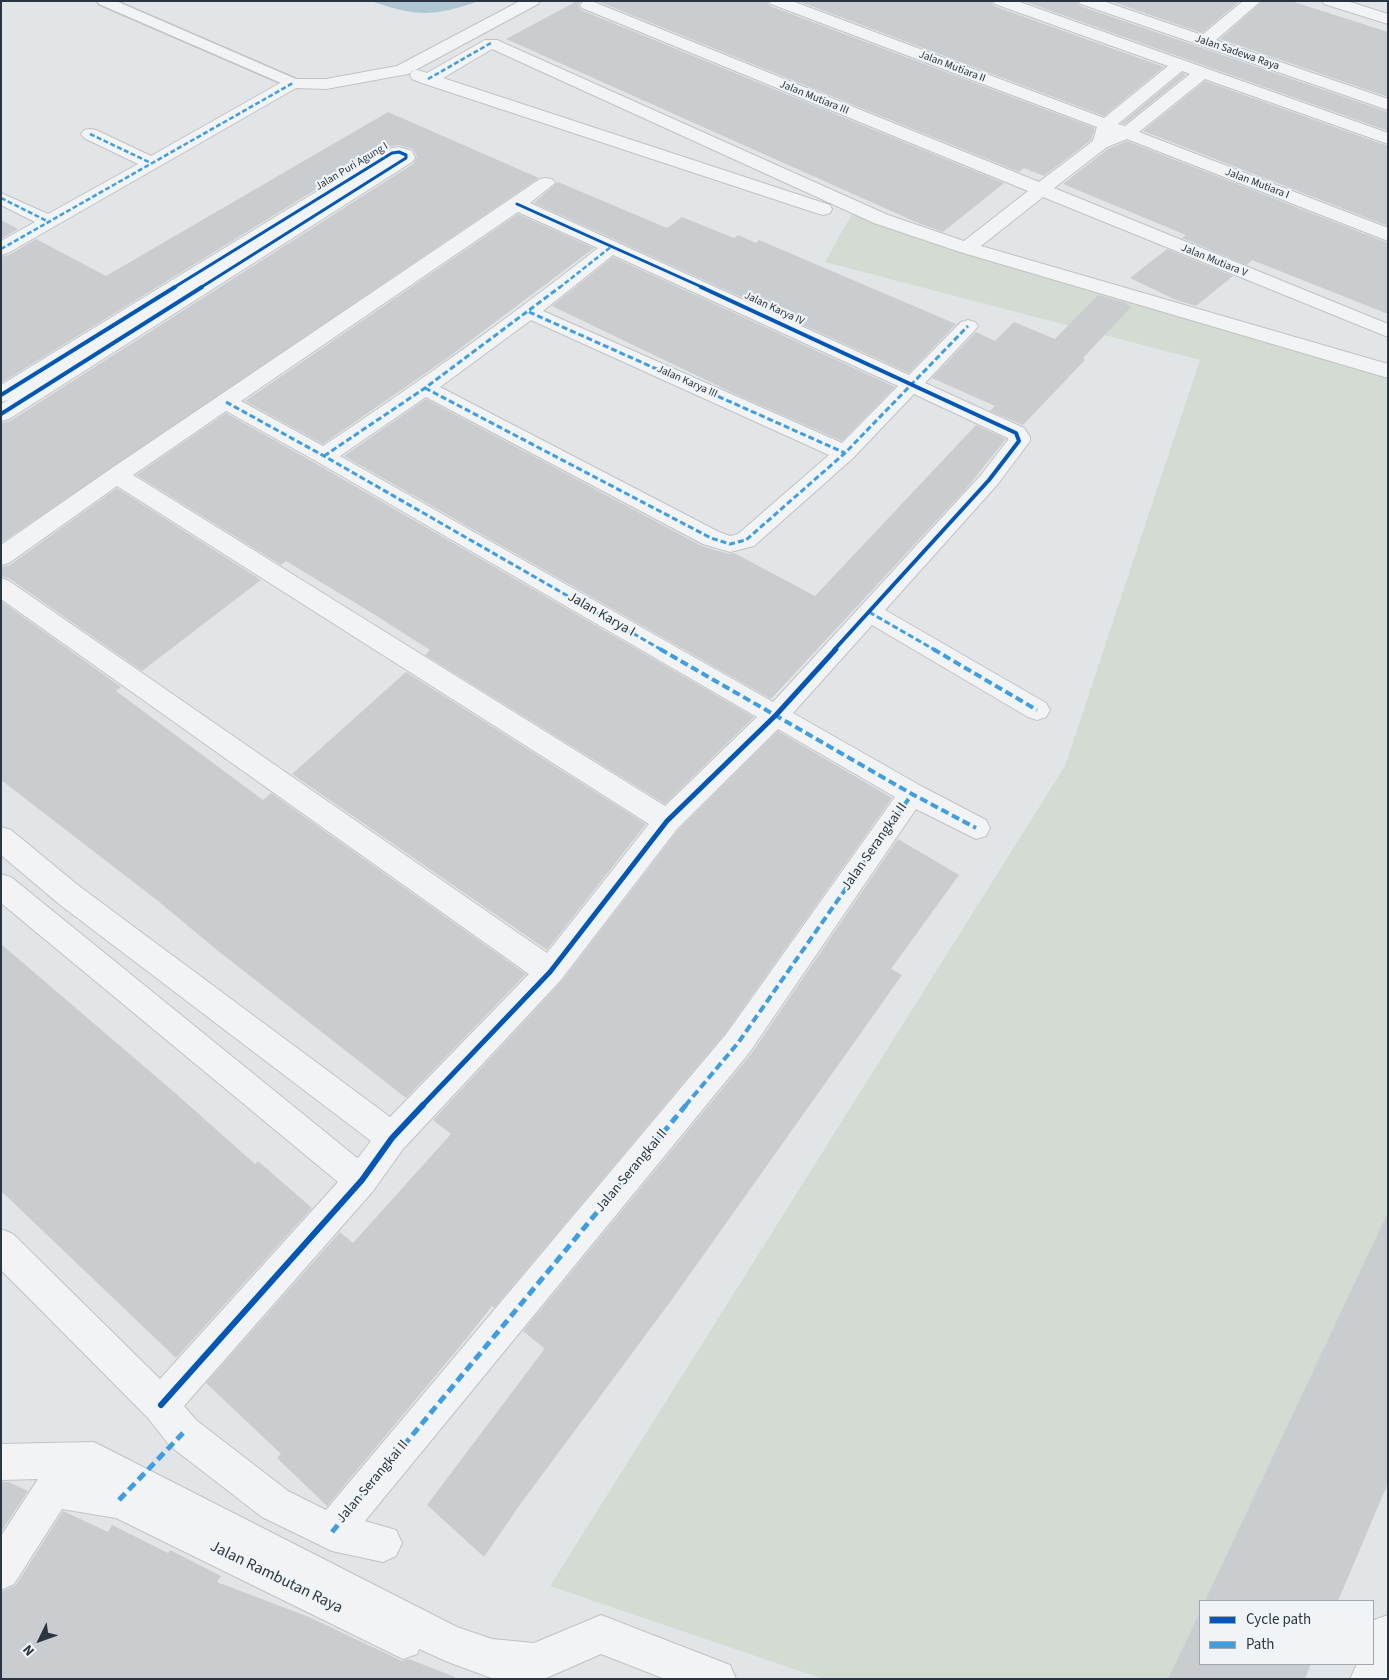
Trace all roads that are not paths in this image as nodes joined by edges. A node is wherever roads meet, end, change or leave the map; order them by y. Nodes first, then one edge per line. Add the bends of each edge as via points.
1 (104, 1) edge
2 (532, 1) edge
3 (777, 1) edge
4 (1001, 1) edge
5 (1087, 1) edge
6 (1253, 1) edge
7 (1330, 1) edge
8 (588, 5) dead end
9 (1388, 20) edge
10 (1204, 42) junction
11 (1180, 65) junction
12 (402, 70) junction
13 (1202, 73) junction
14 (428, 79) junction
15 (293, 82) junction
16 (1388, 105) edge
17 (1106, 125) junction
18 (90, 134) dead end
19 (1126, 134) junction
20 (1388, 139) edge
21 (1101, 143) junction
22 (151, 163) junction
23 (546, 183) dead end
24 (1041, 191) junction
25 (1, 198) edge
26 (517, 204) junction
27 (881, 219) junction
28 (49, 222) junction
29 (1388, 235) edge
30 (612, 246) junction
31 (967, 248) junction
32 (1, 249) edge
33 (198, 282) junction
34 (530, 312) junction
35 (968, 326) dead end
36 (1388, 331) edge
37 (1388, 371) edge
38 (912, 384) junction
39 (424, 388) junction
40 (1, 394) edge
41 (226, 402) junction
42 (1, 414) edge
43 (845, 453) junction
44 (324, 456) junction
45 (117, 475) junction
46 (1, 557) edge
47 (1, 587) edge
48 (869, 612) junction
49 (1037, 710) dead end
50 (776, 715) junction
51 (912, 794) junction
52 (667, 821) junction
53 (976, 828) dead end
54 (1, 838) edge
55 (1, 886) edge
56 (69, 895) junction
57 (42, 920) junction
58 (550, 972) junction
59 (392, 1138) junction
60 (362, 1180) junction
61 (1, 1246) edge
62 (161, 1405) junction
63 (1, 1462) edge
64 (332, 1532) junction
65 (383, 1543) dead end
66 (1, 1571) edge
67 (1388, 1634) edge
68 (497, 1679) edge
69 (716, 1679) edge
70 (1370, 1679) edge

1 - 15 lane
2 - 12 street
3 - 17 street, Jalan Mutiara II
4 - 11 street
5 - 10 street, Jalan Sadewa Raya
6 - 10 street
7 - 9 street
8 - 24 street, Jalan Mutiara III via 614,9
10 - 16 street, Jalan Sadewa Raya
11 - 13 street
11 - 17 street
12 - 14 street
12 - 15 street via 326,84
13 - 19 street
13 - 20 street
14 - 27 street via 798,202
14 - 27 street via 490,43
15 - 22 street
17 - 19 street, Jalan Mutiara II
17 - 21 street
18 - 22 street
19 - 21 street
19 - 29 street, Jalan Mutiara I
21 - 24 street
22 - 28 street
23 - 26 street
24 - 31 street
24 - 36 street, Jalan Mutiara V
25 - 28 street
26 - 30 street, Jalan Karya IV
26 - 41 street
27 - 31 street
28 - 32 street
30 - 34 street
30 - 38 street, Jalan Karya IV
31 - 37 street
33 - 33 street, Jalan Puri Agung I via 392,153 406,155 406,158
33 - 40 street, Jalan Puri Agung I
33 - 42 street, Jalan Puri Agung I
34 - 39 street
34 - 43 street, Jalan Karya III
35 - 38 street
38 - 43 street
38 - 48 street, Jalan Karya IV via 1016,433 1019,442 989,480
39 - 43 street via 711,538 730,544 746,540
39 - 44 street
41 - 44 street, Jalan Karya I
41 - 45 street
44 - 50 street, Jalan Karya I
45 - 46 street
45 - 52 street
47 - 58 street
48 - 49 street
48 - 50 street
50 - 51 street, Jalan Karya I
50 - 52 street
51 - 53 street, Jalan Karya I
51 - 64 street, Jalan Serangkai II via 738,1043
52 - 58 street
54 - 56 street
55 - 57 street
56 - 57 street
56 - 59 street
57 - 60 street
58 - 59 street
59 - 60 street
60 - 62 street
61 - 62 street
62 - 64 street via 183,1433 275,1504
63 - 69 street via 94,1460 448,1643 492,1659 535,1663 601,1634
64 - 65 street
66 - 68 street, Jalan Rambutan Raya via 53,1488 120,1500 449,1664
67 - 70 street

